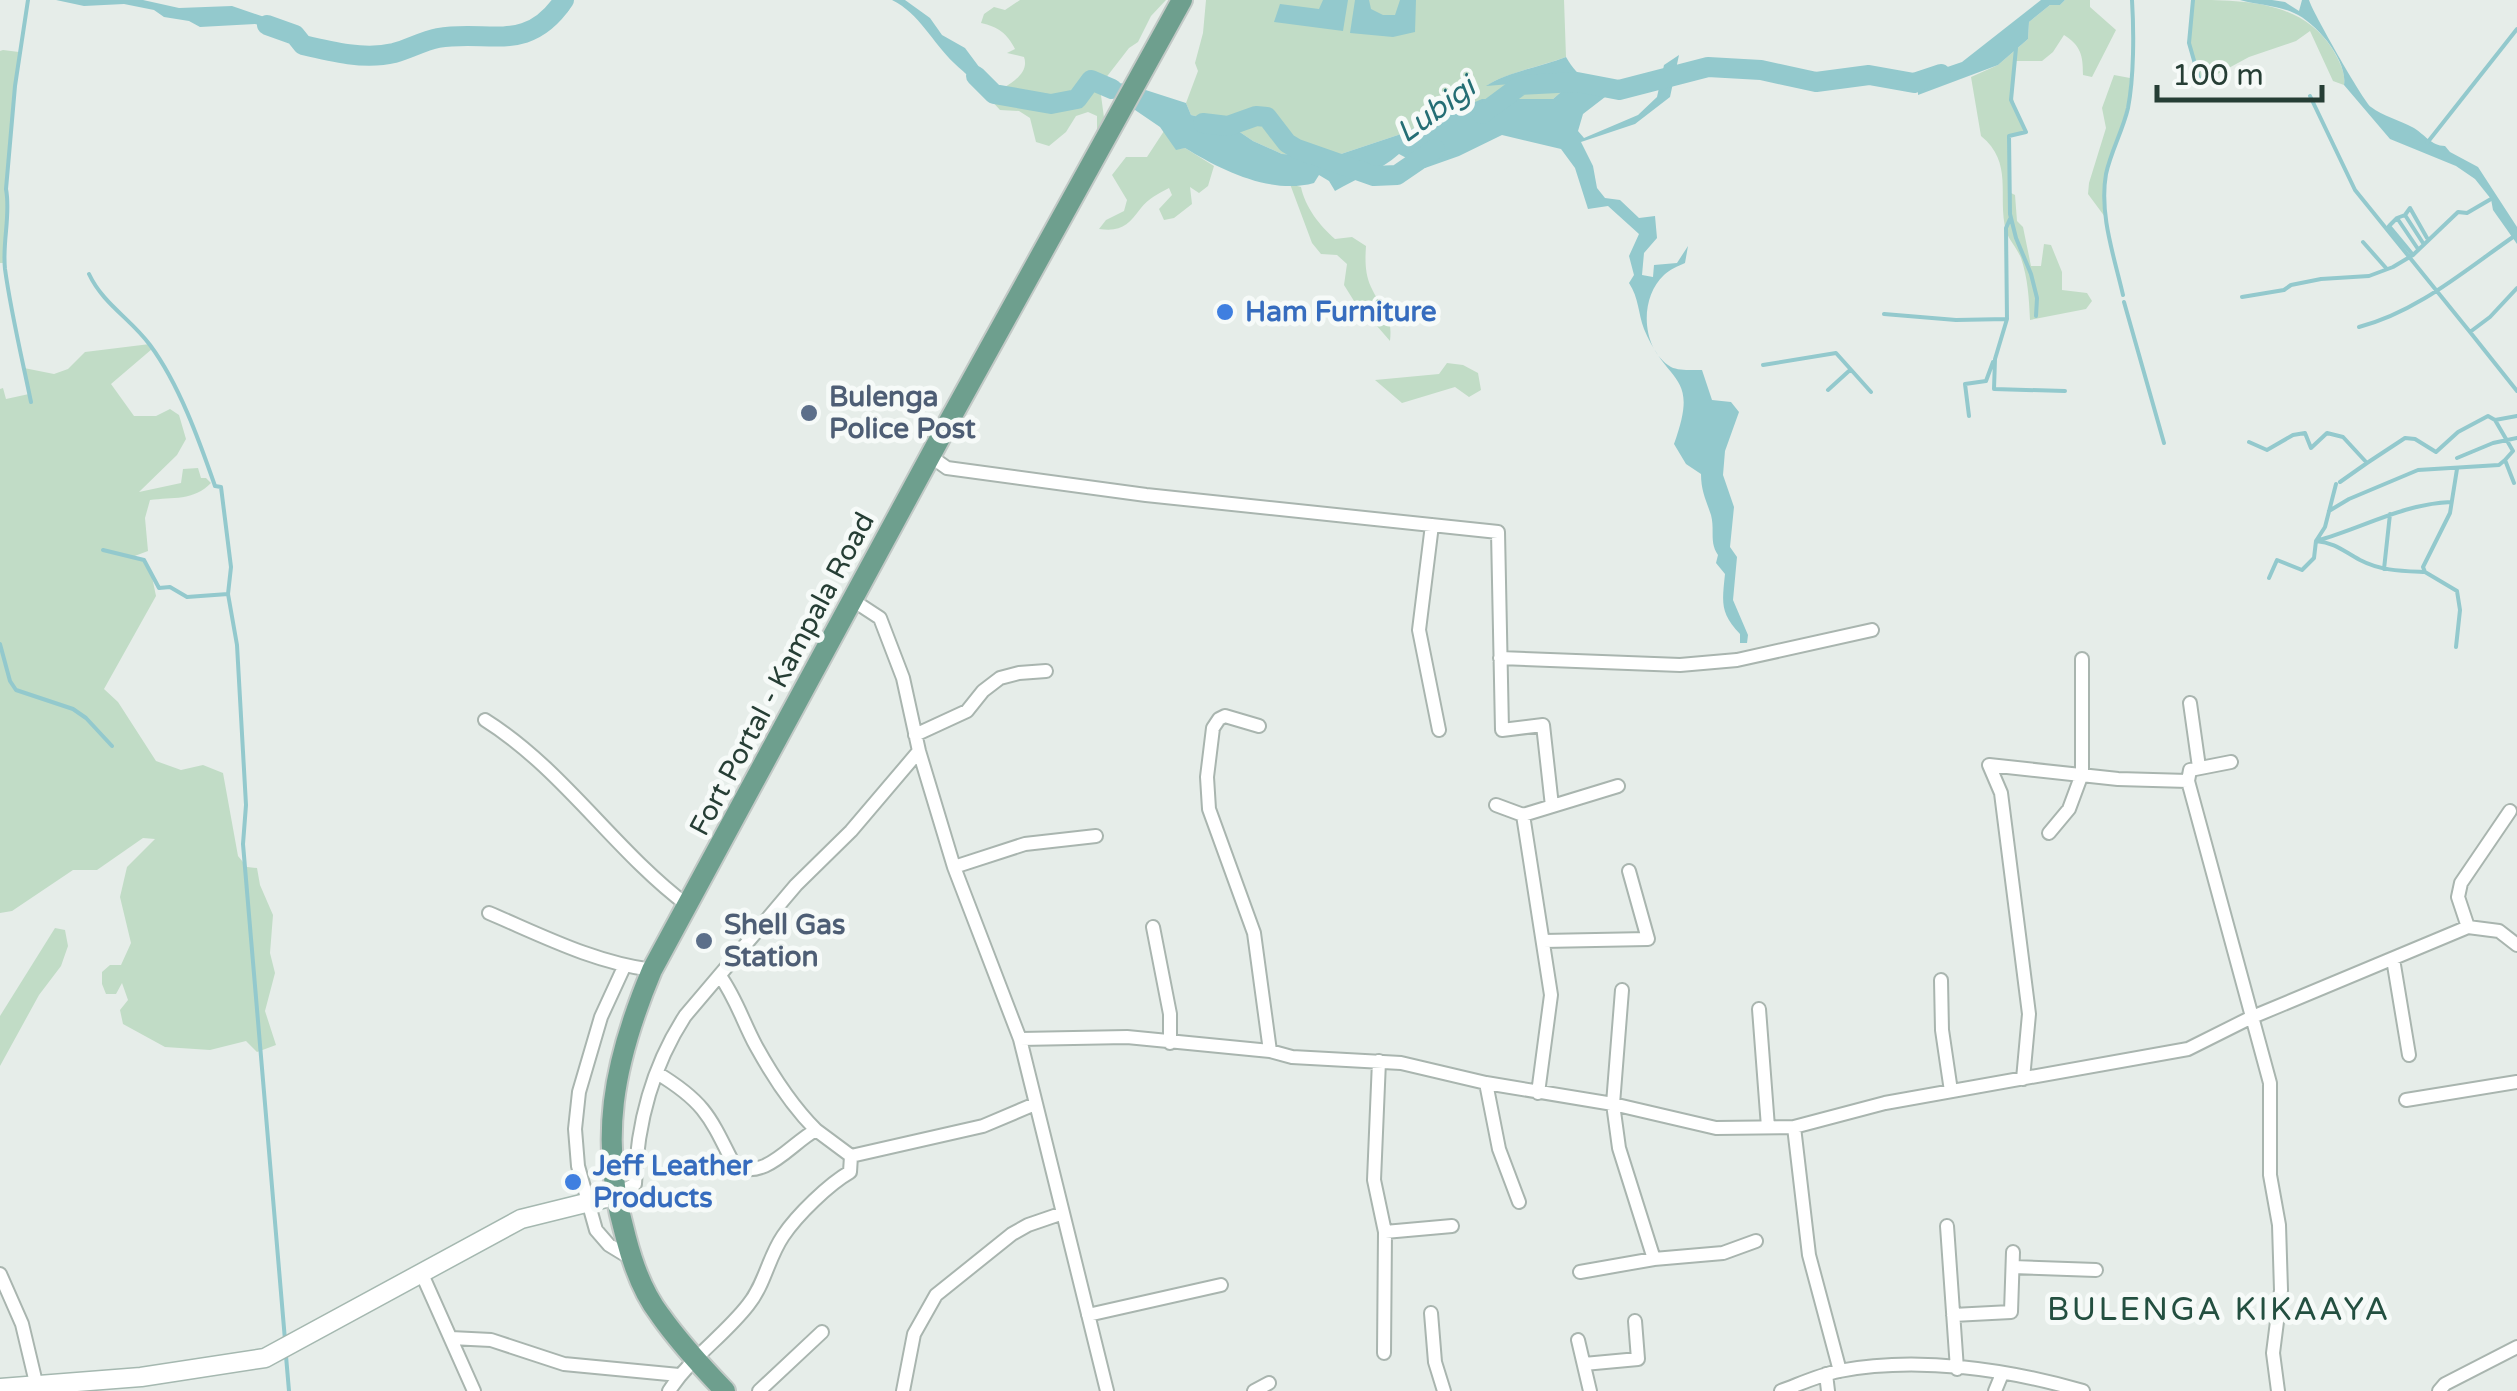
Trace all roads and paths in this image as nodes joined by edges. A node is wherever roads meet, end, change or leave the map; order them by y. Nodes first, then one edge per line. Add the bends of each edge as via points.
1 (1182, 0) edge
2 (930, 456) junction
3 (1432, 525) junction
4 (854, 602) junction
5 (1872, 630) dead end
6 (1500, 658) junction
7 (2082, 658) dead end
8 (1046, 671) dead end
9 (2190, 703) dead end
10 (485, 720) dead end
11 (1259, 726) dead end
12 (1439, 730) dead end
13 (916, 735) junction
14 (919, 750) junction
15 (2231, 762) dead end
16 (2199, 767) junction
17 (2082, 774) junction
18 (2188, 781) junction
19 (1618, 786) dead end
20 (1496, 805) dead end
21 (1552, 806) junction
22 (2510, 811) dead end
23 (1523, 816) junction
24 (2049, 833) dead end
25 (1096, 836) dead end
26 (954, 866) junction
27 (1629, 871) dead end
28 (687, 905) junction
29 (489, 913) dead end
30 (2468, 926) junction
31 (1153, 928) dead end
32 (1543, 941) junction
33 (2517, 945) edge
34 (2393, 959) junction
35 (624, 967) junction
36 (652, 970) junction
37 (720, 976) junction
38 (1941, 980) dead end
39 (1622, 990) dead end
40 (1759, 1009) dead end
41 (2250, 1018) junction
42 (1020, 1038) junction
43 (1170, 1043) junction
44 (1270, 1051) junction
45 (2409, 1055) dead end
46 (1379, 1061) junction
47 (657, 1073) junction
48 (2023, 1079) junction
49 (2517, 1082) edge
50 (1486, 1083) junction
51 (1951, 1091) junction
52 (1538, 1093) junction
53 (2406, 1100) dead end
54 (1035, 1104) junction
55 (1613, 1104) junction
56 (1768, 1127) junction
57 (1794, 1127) junction
58 (816, 1130) junction
59 (852, 1156) junction
60 (614, 1196) junction
61 (1518, 1202) dead end
62 (587, 1203) junction
63 (1063, 1214) junction
64 (1452, 1226) dead end
65 (1947, 1226) dead end
66 (1385, 1232) junction
67 (1756, 1241) dead end
68 (1654, 1258) junction
69 (632, 1259) junction
70 (2096, 1270) dead end
71 (421, 1272) junction
72 (1580, 1272) dead end
73 (0, 1274) edge
74 (1221, 1286) dead end
75 (1431, 1313) dead end
76 (1088, 1315) junction
77 (1953, 1315) junction
78 (1635, 1321) dead end
79 (822, 1332) dead end
80 (451, 1338) junction
81 (1578, 1340) dead end
82 (2517, 1347) edge
83 (1384, 1353) dead end
84 (1584, 1364) junction
85 (687, 1367) junction
86 (1956, 1369) junction
87 (1833, 1372) junction
88 (2002, 1374) junction
89 (1269, 1383) dead end
90 (37, 1387) junction
91 (0, 1388) edge
92 (474, 1391) edge
93 (669, 1391) edge
94 (725, 1391) edge
95 (758, 1391) edge
96 (903, 1391) edge
97 (1108, 1391) edge
98 (1254, 1391) edge
99 (1444, 1391) edge
100 (1590, 1391) edge
101 (1781, 1391) edge
102 (1828, 1391) edge
103 (1995, 1391) edge
104 (2084, 1391) edge
105 (2278, 1391) edge
106 (2439, 1391) edge

1 - 2 main road, Fort Portal - Kampala Road
2 - 3 street via 947,468 1146,496
2 - 4 main road, Fort Portal - Kampala Road
3 - 6 street via 1498,532
3 - 12 street via 1418,630
4 - 13 street via 880,618
4 - 28 main road, Fort Portal - Kampala Road
5 - 6 street via 1737,660 1680,665
6 - 21 street via 1502,730 1543,724
7 - 17 street
8 - 13 street via 1000,678 966,711
9 - 16 street
10 - 28 street
11 - 44 street via 1218,719 1207,778 1209,809 1254,933
13 - 14 street
14 - 26 street
14 - 37 street
15 - 16 street
16 - 18 street via 2190,770
17 - 18 street
17 - 24 street via 2069,809
17 - 48 street via 1989,765 2001,794 2029,1014
18 - 41 street
19 - 21 street
20 - 23 street
21 - 23 street
22 - 30 street via 2461,883 2458,897
23 - 32 street
25 - 26 street via 1025,844
26 - 42 street
27 - 32 street via 1648,939
28 - 36 main road, Fort Portal - Kampala Road
29 - 35 street
30 - 33 street via 2499,931
30 - 34 street
31 - 43 street
32 - 52 street via 1552,994
34 - 41 street
34 - 45 street
35 - 36 street
35 - 62 street via 601,1017 576,1109 576,1154
36 - 60 main road, Fort Portal - Kampala Road via 618,1065 610,1135
37 - 47 street via 686,1016
37 - 58 street via 762,1056
38 - 51 street
39 - 55 street
40 - 56 street
41 - 48 street via 2188,1049
41 - 105 street via 2270,1083 2281,1290 2274,1354
42 - 43 street
42 - 54 street
43 - 44 street
44 - 46 street
46 - 50 street
46 - 66 street via 1374,1180
47 - 58 street via 710,1116 739,1169 768,1165
47 - 60 street via 636,1140 635,1184
48 - 51 street
49 - 53 street
50 - 52 street
50 - 61 street
51 - 57 street
52 - 55 street
54 - 59 street via 983,1126
54 - 63 street
55 - 56 street via 1716,1128
55 - 68 street via 1619,1148
56 - 57 street
57 - 87 street via 1809,1255
58 - 59 street
59 - 85 street via 850,1172 782,1236 746,1308
60 - 62 street
60 - 69 main road, Fort Portal - Kampala Road
62 - 69 street via 601,1237
62 - 71 street via 521,1219
63 - 76 street
63 - 96 street via 1012,1234 936,1295 914,1334
64 - 66 street
65 - 77 street
66 - 83 street
67 - 68 street via 1722,1253
68 - 72 street
69 - 85 main road, Fort Portal - Kampala Road
70 - 77 street via 2013,1259 2011,1312
71 - 80 street
71 - 90 street via 265,1358
73 - 90 street via 22,1324
74 - 76 street
75 - 99 street
76 - 97 street
77 - 86 street
78 - 84 street via 1638,1359
79 - 95 street
80 - 85 street via 490,1340 564,1364
80 - 92 street
81 - 84 street
82 - 106 street
84 - 100 street
85 - 93 street
85 - 94 main road, Fort Portal - Kampala Road
86 - 87 street via 1908,1363
86 - 88 street
87 - 101 street
87 - 102 street
88 - 103 street
88 - 104 street
89 - 98 street
90 - 91 street

